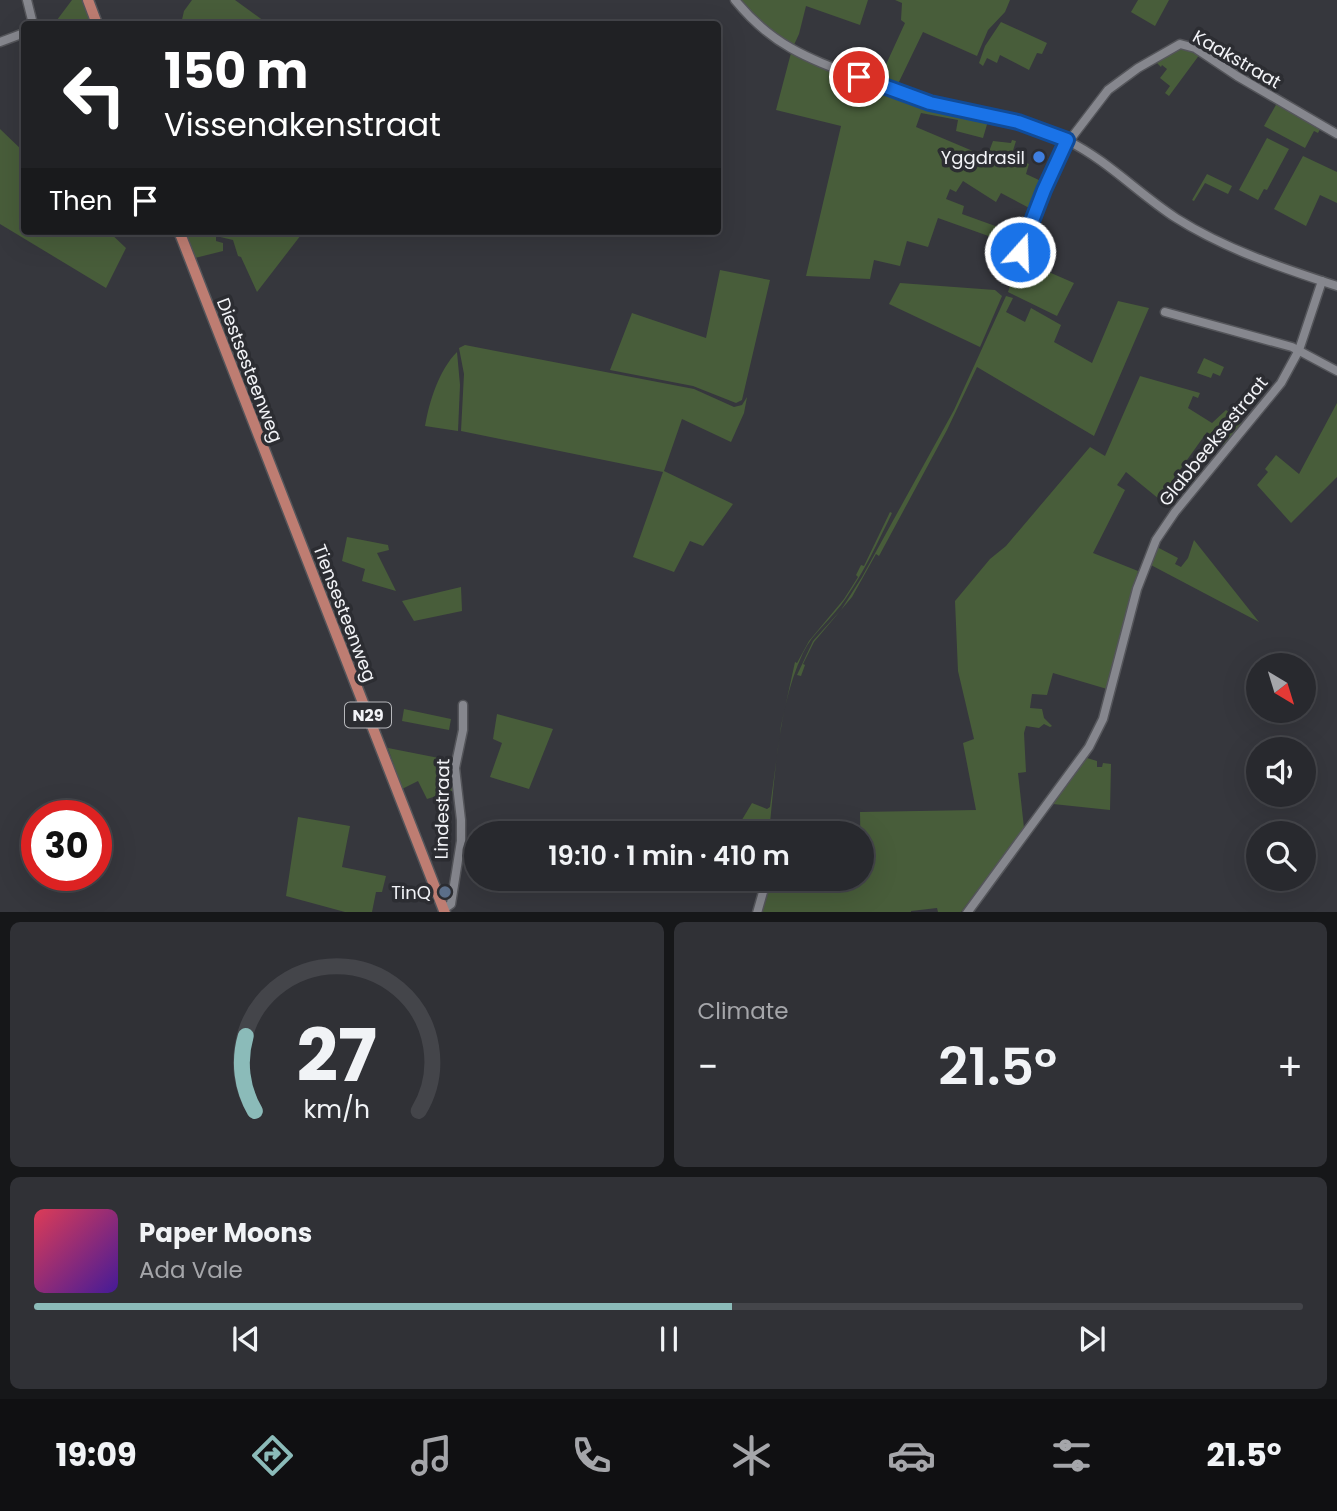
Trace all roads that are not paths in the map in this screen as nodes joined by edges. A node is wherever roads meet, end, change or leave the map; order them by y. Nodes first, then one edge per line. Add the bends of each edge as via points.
1 (27, 0) edge
2 (88, 0) edge
3 (736, 0) edge
4 (32, 21) edge
5 (96, 21) edge
6 (21, 34) edge
7 (0, 41) edge
8 (1337, 134) edge
9 (1068, 141) junction
10 (180, 235) edge
11 (1020, 252) dead end
12 (1322, 281) junction
13 (1337, 286) edge
14 (1165, 312) dead end
15 (1299, 350) junction
16 (1337, 371) edge
17 (292, 521) joint
18 (463, 705) dead end
19 (763, 891) edge
20 (445, 911) edge
21 (757, 912) edge
22 (967, 912) edge

1 - 4 street
2 - 5 main road
3 - 9 street via 769,34 811,60 930,103 1018,122
6 - 7 street
8 - 9 street, Kaakstraat via 1195,48 1180,44 1108,90
9 - 11 street
9 - 12 street via 1207,236
10 - 17 main road, Diestsesteenweg / N29
12 - 13 street
12 - 15 street, Glabbeeksestraat
14 - 15 street
15 - 16 street
15 - 22 street, Glabbeeksestraat via 1273,394 1164,527 1145,566 1103,719 1089,747
17 - 20 main road, Tiensesteenweg / N29
18 - 20 street, Lindestraat via 455,768 461,841 451,904
19 - 21 street

